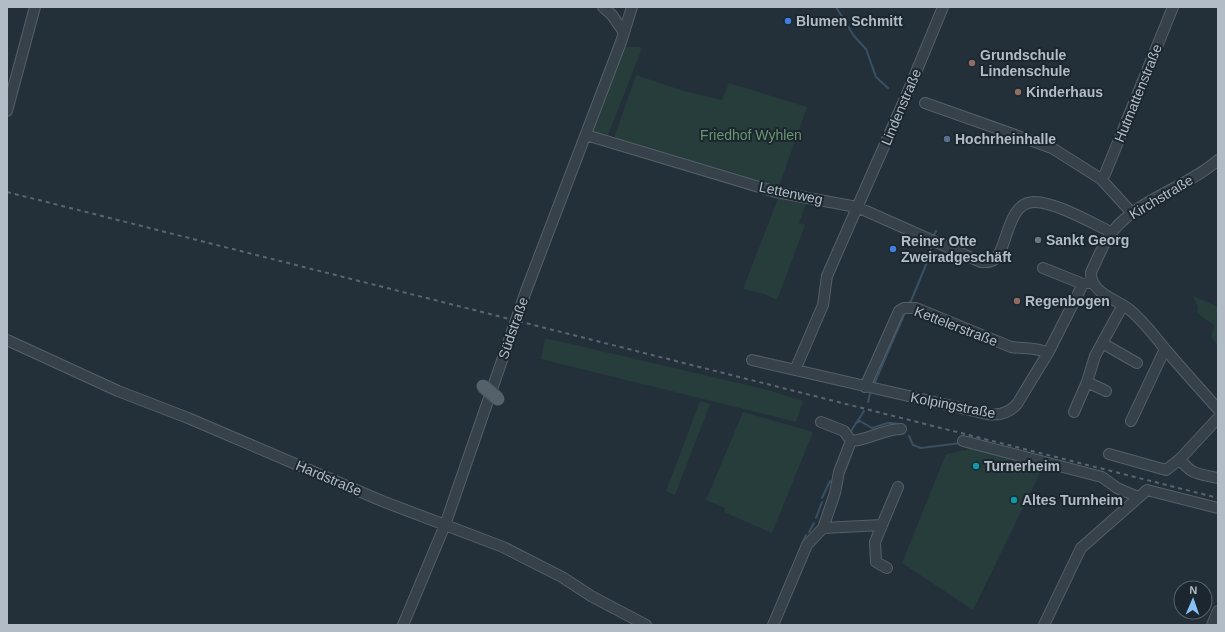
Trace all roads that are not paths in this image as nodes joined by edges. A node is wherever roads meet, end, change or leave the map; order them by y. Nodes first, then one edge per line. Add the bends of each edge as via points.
1 (35, 7) edge
2 (603, 7) edge
3 (632, 7) edge
4 (943, 7) edge
5 (1173, 7) edge
6 (623, 31) junction
7 (925, 102) dead end
8 (7, 111) edge
9 (586, 134) junction
10 (1218, 160) edge
11 (1101, 179) junction
12 (857, 207) junction
13 (1132, 213) junction
14 (1112, 232) junction
15 (1043, 268) dead end
16 (1088, 283) junction
17 (1123, 305) junction
18 (7, 340) edge
19 (1102, 343) junction
20 (1165, 349) junction
21 (1048, 353) junction
22 (752, 360) dead end
23 (1137, 364) dead end
24 (795, 370) junction
25 (1087, 382) junction
26 (483, 386) dead end
27 (865, 387) junction
28 (1106, 391) dead end
29 (498, 399) dead end
30 (1218, 409) edge
31 (1074, 412) dead end
32 (1218, 418) edge
33 (1131, 421) dead end
34 (822, 422) dead end
35 (901, 430) dead end
36 (851, 441) junction
37 (963, 441) dead end
38 (1109, 454) dead end
39 (1180, 459) junction
40 (1218, 478) edge
41 (898, 488) dead end
42 (1138, 497) junction
43 (1218, 508) edge
44 (445, 525) junction
45 (882, 525) junction
46 (823, 528) junction
47 (887, 568) dead end
48 (1218, 611) edge
49 (403, 625) edge
50 (646, 625) edge
51 (773, 625) edge
52 (1044, 625) edge
53 (1212, 625) edge

1 - 8 street
2 - 6 street
3 - 6 street, Südstraße
4 - 12 street, Lindenstraße
5 - 11 street, Hutmattenstraße
6 - 9 street, Südstraße
7 - 11 street via 1052,148
9 - 12 street, Lettenweg via 776,192
9 - 44 street, Südstraße via 526,291
10 - 13 street, Kirchstraße
11 - 13 street
12 - 14 street, Lettenweg via 981,262 991,262 997,258 1006,231 1018,209 1022,205 1034,202 1061,209
12 - 24 street, Lindenstraße via 827,276 822,305
13 - 14 street, Kirchstraße
14 - 16 street, Kirchstraße
15 - 16 street
16 - 17 street
16 - 21 street, Kolpingstraße
17 - 19 street
17 - 20 street via 1142,320
18 - 44 street, Hardstraße via 118,391
19 - 23 street
19 - 25 street via 1094,356
20 - 30 street
20 - 33 street
21 - 27 street, Kolpingstraße via 1014,407 999,415
21 - 27 street, Kettelerstraße via 1039,348 1011,347 916,308 904,308 899,311
22 - 24 street, Kolpingstraße
24 - 27 street, Kolpingstraße
25 - 28 street
25 - 31 street
26 - 29 main road, bridge
32 - 39 street
34 - 36 street via 844,431
35 - 36 street via 887,430
36 - 46 street
37 - 42 street via 1102,477 1117,488
38 - 39 street via 1166,470
39 - 40 street via 1191,471
41 - 45 street
42 - 43 street via 1147,490
42 - 52 street via 1081,548
44 - 49 street, Südstraße
44 - 50 street, Hardstraße via 530,559
45 - 46 street
45 - 47 street via 875,542 876,562
46 - 51 street via 807,545
48 - 53 street

